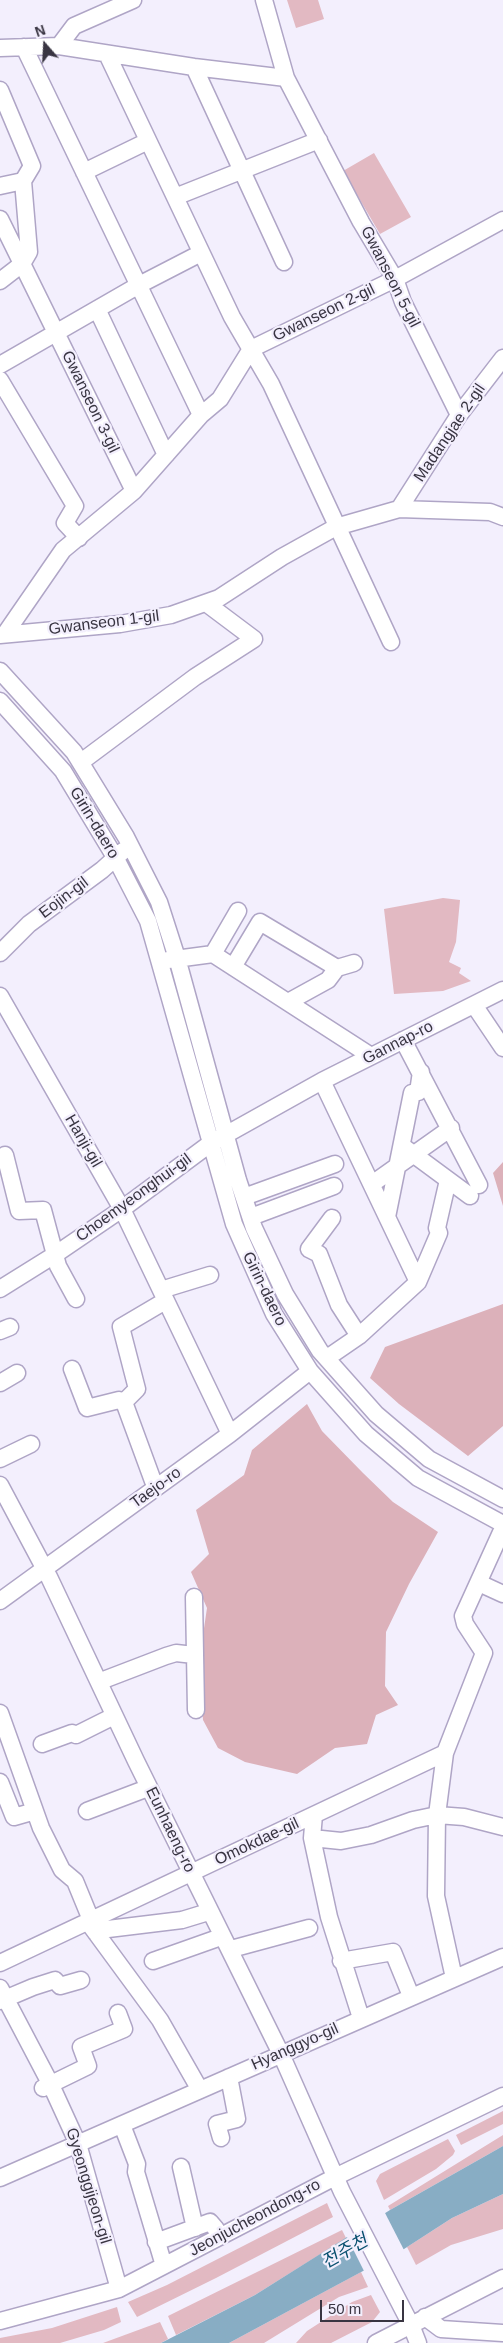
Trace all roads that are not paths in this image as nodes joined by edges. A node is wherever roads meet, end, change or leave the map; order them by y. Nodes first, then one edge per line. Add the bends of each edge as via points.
1 (133, 0) edge
2 (264, 0) edge
3 (59, 46) junction
4 (24, 47) junction
5 (0, 48) edge
6 (108, 54) junction
7 (194, 67) junction
8 (286, 78) junction
9 (0, 90) edge
10 (319, 140) junction
11 (148, 141) junction
12 (242, 170) junction
13 (84, 172) junction
14 (23, 181) junction
15 (0, 186) edge
16 (175, 197) junction
17 (0, 219) edge
18 (503, 220) edge
19 (201, 253) junction
20 (284, 262) dead end
21 (22, 264) junction
22 (395, 279) junction
23 (0, 281) edge
24 (139, 285) junction
25 (96, 309) junction
26 (56, 333) junction
27 (251, 349) junction
28 (503, 358) edge
29 (0, 365) edge
30 (0, 380) edge
31 (459, 414) junction
32 (201, 415) junction
33 (166, 455) junction
34 (134, 491) junction
35 (399, 508) junction
36 (503, 517) edge
37 (336, 527) junction
38 (79, 538) junction
39 (206, 603) junction
40 (3, 634) edge
41 (392, 642) dead end
42 (0, 671) edge
43 (0, 701) edge
44 (80, 762) junction
45 (130, 845) junction
46 (115, 856) junction
47 (238, 911) dead end
48 (0, 953) edge
49 (213, 954) junction
50 (169, 960) junction
51 (354, 963) dead end
52 (233, 967) junction
53 (336, 968) junction
54 (503, 990) edge
55 (0, 996) edge
56 (288, 1002) junction
57 (474, 1005) junction
58 (403, 1040) junction
59 (503, 1048) edge
60 (371, 1056) junction
61 (421, 1072) junction
62 (322, 1081) junction
63 (451, 1128) junction
64 (226, 1135) junction
65 (211, 1143) junction
66 (408, 1150) junction
67 (5, 1155) dead end
68 (336, 1164) dead end
69 (397, 1166) junction
70 (448, 1180) junction
71 (372, 1184) junction
72 (334, 1186) dead end
73 (244, 1197) junction
74 (122, 1209) junction
75 (251, 1217) junction
76 (387, 1217) junction
77 (332, 1218) dead end
78 (56, 1254) junction
79 (210, 1274) dead end
80 (418, 1282) junction
81 (0, 1288) edge
82 (160, 1297) junction
83 (76, 1299) dead end
84 (359, 1336) junction
85 (327, 1358) junction
86 (72, 1369) dead end
87 (310, 1370) junction
88 (17, 1373) dead end
89 (0, 1383) edge
90 (124, 1402) junction
91 (230, 1434) junction
92 (31, 1444) dead end
93 (0, 1459) edge
94 (153, 1481) dead end
95 (0, 1485) edge
96 (503, 1498) edge
97 (503, 1524) edge
98 (503, 1528) edge
99 (45, 1569) junction
100 (479, 1583) junction
101 (503, 1594) edge
102 (194, 1597) dead end
103 (0, 1601) edge
104 (194, 1655) junction
105 (106, 1679) dead end
106 (196, 1710) dead end
107 (0, 1713) edge
108 (110, 1718) dead end
109 (42, 1744) dead end
110 (7, 1752) edge
111 (444, 1753) junction
112 (0, 1782) edge
113 (145, 1789) dead end
114 (35, 1811) junction
115 (87, 1811) dead end
116 (314, 1815) junction
117 (437, 1816) junction
118 (503, 1827) edge
119 (312, 1838) junction
120 (192, 1873) junction
121 (205, 1913) dead end
122 (92, 1925) junction
123 (309, 1928) dead end
124 (218, 1938) dead end
125 (235, 1948) dead end
126 (503, 1957) edge
127 (153, 1960) dead end
128 (341, 1961) junction
129 (0, 1963) edge
130 (454, 1978) junction
131 (81, 1980) dead end
132 (2, 1996) edge
133 (412, 1996) junction
134 (118, 2013) dead end
135 (361, 2018) junction
136 (281, 2054) junction
137 (229, 2077) junction
138 (47, 2086) junction
139 (200, 2090) junction
140 (503, 2096) edge
141 (122, 2125) junction
142 (221, 2138) dead end
143 (78, 2144) junction
144 (182, 2167) dead end
145 (335, 2177) junction
146 (0, 2178) edge
147 (195, 2228) junction
148 (216, 2229) dead end
149 (156, 2242) junction
150 (162, 2259) dead end
151 (503, 2278) edge
152 (119, 2289) junction
153 (0, 2321) edge
154 (418, 2321) junction
155 (503, 2333) edge
156 (376, 2343) edge
157 (418, 2343) edge

1 - 3 street via 74,26
2 - 8 street, Gwanseon 5-gil
3 - 4 street
3 - 6 street
4 - 5 street
4 - 13 street
6 - 7 street
6 - 11 street
7 - 8 street
7 - 12 street
8 - 10 street, Gwanseon 5-gil
9 - 14 street via 32,166
10 - 12 street
10 - 22 street, Gwanseon 5-gil
11 - 13 street
11 - 16 street
12 - 16 street
12 - 20 street
13 - 24 street
14 - 15 street
14 - 21 street via 30,252
16 - 19 street
17 - 21 street, Gwanseon 3-gil
18 - 22 street, Gwanseon 2-gil
19 - 24 street, Gwanseon 3-gil
19 - 27 street
21 - 23 street
21 - 26 street, Gwanseon 3-gil
22 - 27 street, Gwanseon 2-gil
22 - 31 street, Gwanseon 5-gil via 403,302
24 - 25 street, Gwanseon 3-gil
24 - 32 street
25 - 26 street, Gwanseon 3-gil
25 - 33 street
26 - 29 street, Gwanseon 3-gil
26 - 34 street, Gwanseon 3-gil
27 - 32 street via 220,399
27 - 37 street via 286,416
28 - 31 street, Madangjae 2-gil
30 - 38 street via 75,506 65,523
31 - 35 street, Madangjae 2-gil
32 - 33 street
33 - 34 street
34 - 38 street
35 - 36 street, Gwanseon 1-gil via 490,512
35 - 37 street, Gwanseon 1-gil
37 - 39 street, Gwanseon 1-gil
37 - 41 street
38 - 40 street via 63,550
39 - 40 street, Gwanseon 1-gil via 171,615 120,624
39 - 44 street, Girin-daero via 254,639 195,677
42 - 44 street, Girin-daero
43 - 46 street, Girin-daero via 63,771
44 - 45 street, Girin-daero
45 - 46 street, Eojin-gil
45 - 50 street, Girin-daero via 159,902
46 - 48 street, Eojin-gil via 102,870 29,924
46 - 50 street, Girin-daero
47 - 49 street
49 - 50 street
49 - 52 street
50 - 64 street, Girin-daero
50 - 65 street, Girin-daero
51 - 53 street
52 - 53 street via 260,922
52 - 56 street
53 - 56 street via 328,980
54 - 57 street, Gannap-ro
55 - 74 street, Hanji-gil
56 - 60 street
57 - 58 street, Gannap-ro
57 - 59 street
58 - 60 street, Gannap-ro
58 - 61 street
60 - 62 street, Gannap-ro
61 - 63 street
61 - 66 street via 418,1092 412,1093
62 - 64 street, Gannap-ro
62 - 71 street
63 - 66 street
63 - 70 street via 474,1190
64 - 65 street, Gannap-ro
64 - 73 street, Girin-daero
65 - 74 street, Choemyeonghui-gil
65 - 87 street, Girin-daero via 244,1248 274,1314
66 - 69 street
66 - 70 street
67 - 78 street, Choemyeonghui-gil via 13,1175 19,1211 43,1210
68 - 73 street
69 - 71 street
69 - 76 street
70 - 80 street via 437,1228 439,1233
71 - 76 street
72 - 75 street
73 - 75 street, Girin-daero
74 - 78 street, Choemyeonghui-gil
74 - 82 street, Hanji-gil
75 - 85 street, Girin-daero via 285,1294
76 - 80 street
77 - 84 street via 310,1249 319,1254 339,1305
78 - 81 street, Choemyeonghui-gil
78 - 83 street, Choemyeonghui-gil via 58,1266
79 - 82 street
80 - 84 street
82 - 90 street via 121,1326 137,1389
82 - 91 street, Hanji-gil
84 - 85 street
85 - 96 street, Girin-daero via 376,1414 428,1458
86 - 90 street via 87,1408 118,1400
87 - 91 street, Taejo-ro
87 - 97 street, Girin-daero via 366,1434 418,1478
88 - 89 street
90 - 94 street, Taejo-ro
91 - 99 street, Taejo-ro
92 - 93 street
95 - 99 street, Eunhaeng-ro
98 - 100 street
99 - 103 street, Taejo-ro
99 - 120 street, Eunhaeng-ro
100 - 101 street
100 - 111 street via 463,1616 484,1653
102 - 104 street
104 - 105 street via 166,1656
104 - 106 street
107 - 110 street
108 - 109 street via 76,1735 72,1733
110 - 114 street
111 - 116 street, Omokdae-gil
111 - 117 street
112 - 114 street via 14,1817
113 - 115 street, Eunhaeng-ro
114 - 122 street via 62,1870 75,1881
116 - 119 street, Omokdae-gil
116 - 120 street, Omokdae-gil
117 - 118 street, Omokdae-gil via 464,1817
117 - 119 street, Omokdae-gil via 341,1841
117 - 130 street via 436,1896
119 - 128 street, Omokdae-gil
120 - 122 street, Omokdae-gil
120 - 136 street, Eunhaeng-ro
121 - 122 street via 182,1920 108,1929
122 - 129 street, Omokdae-gil
122 - 139 street via 160,2020
123 - 125 street
124 - 127 street
126 - 130 street, Hyanggyo-gil
128 - 133 street via 393,1952
128 - 135 street
130 - 133 street, Hyanggyo-gil
131 - 132 street, Gyeonggijeon-gil via 60,1986 55,1980
132 - 138 street, Gyeonggijeon-gil
133 - 135 street, Hyanggyo-gil
134 - 138 street via 124,2029 81,2047 88,2066
135 - 136 street, Hyanggyo-gil
136 - 137 street, Hyanggyo-gil
136 - 145 street, Eunhaeng-ro
137 - 139 street, Hyanggyo-gil
137 - 142 street via 238,2119 217,2124
138 - 143 street, Gyeonggijeon-gil
139 - 141 street, Hyanggyo-gil
140 - 145 street, Jeonjucheondong-ro
141 - 143 street, Hyanggyo-gil
141 - 149 street via 137,2164 136,2172
143 - 146 street, Hyanggyo-gil
143 - 152 street, Gyeonggijeon-gil
144 - 147 street, Jeonjucheondong-ro
145 - 152 street, Jeonjucheondong-ro
145 - 154 street, Eunhaeng-ro via 396,2299
147 - 148 street, Jeonjucheondong-ro via 210,2222
147 - 149 street, Jeonjucheondong-ro
149 - 150 street
151 - 154 street
152 - 153 street, Jeonjucheondong-ro
154 - 155 street via 441,2329
154 - 156 street
154 - 157 street, Eunhaeng-ro

